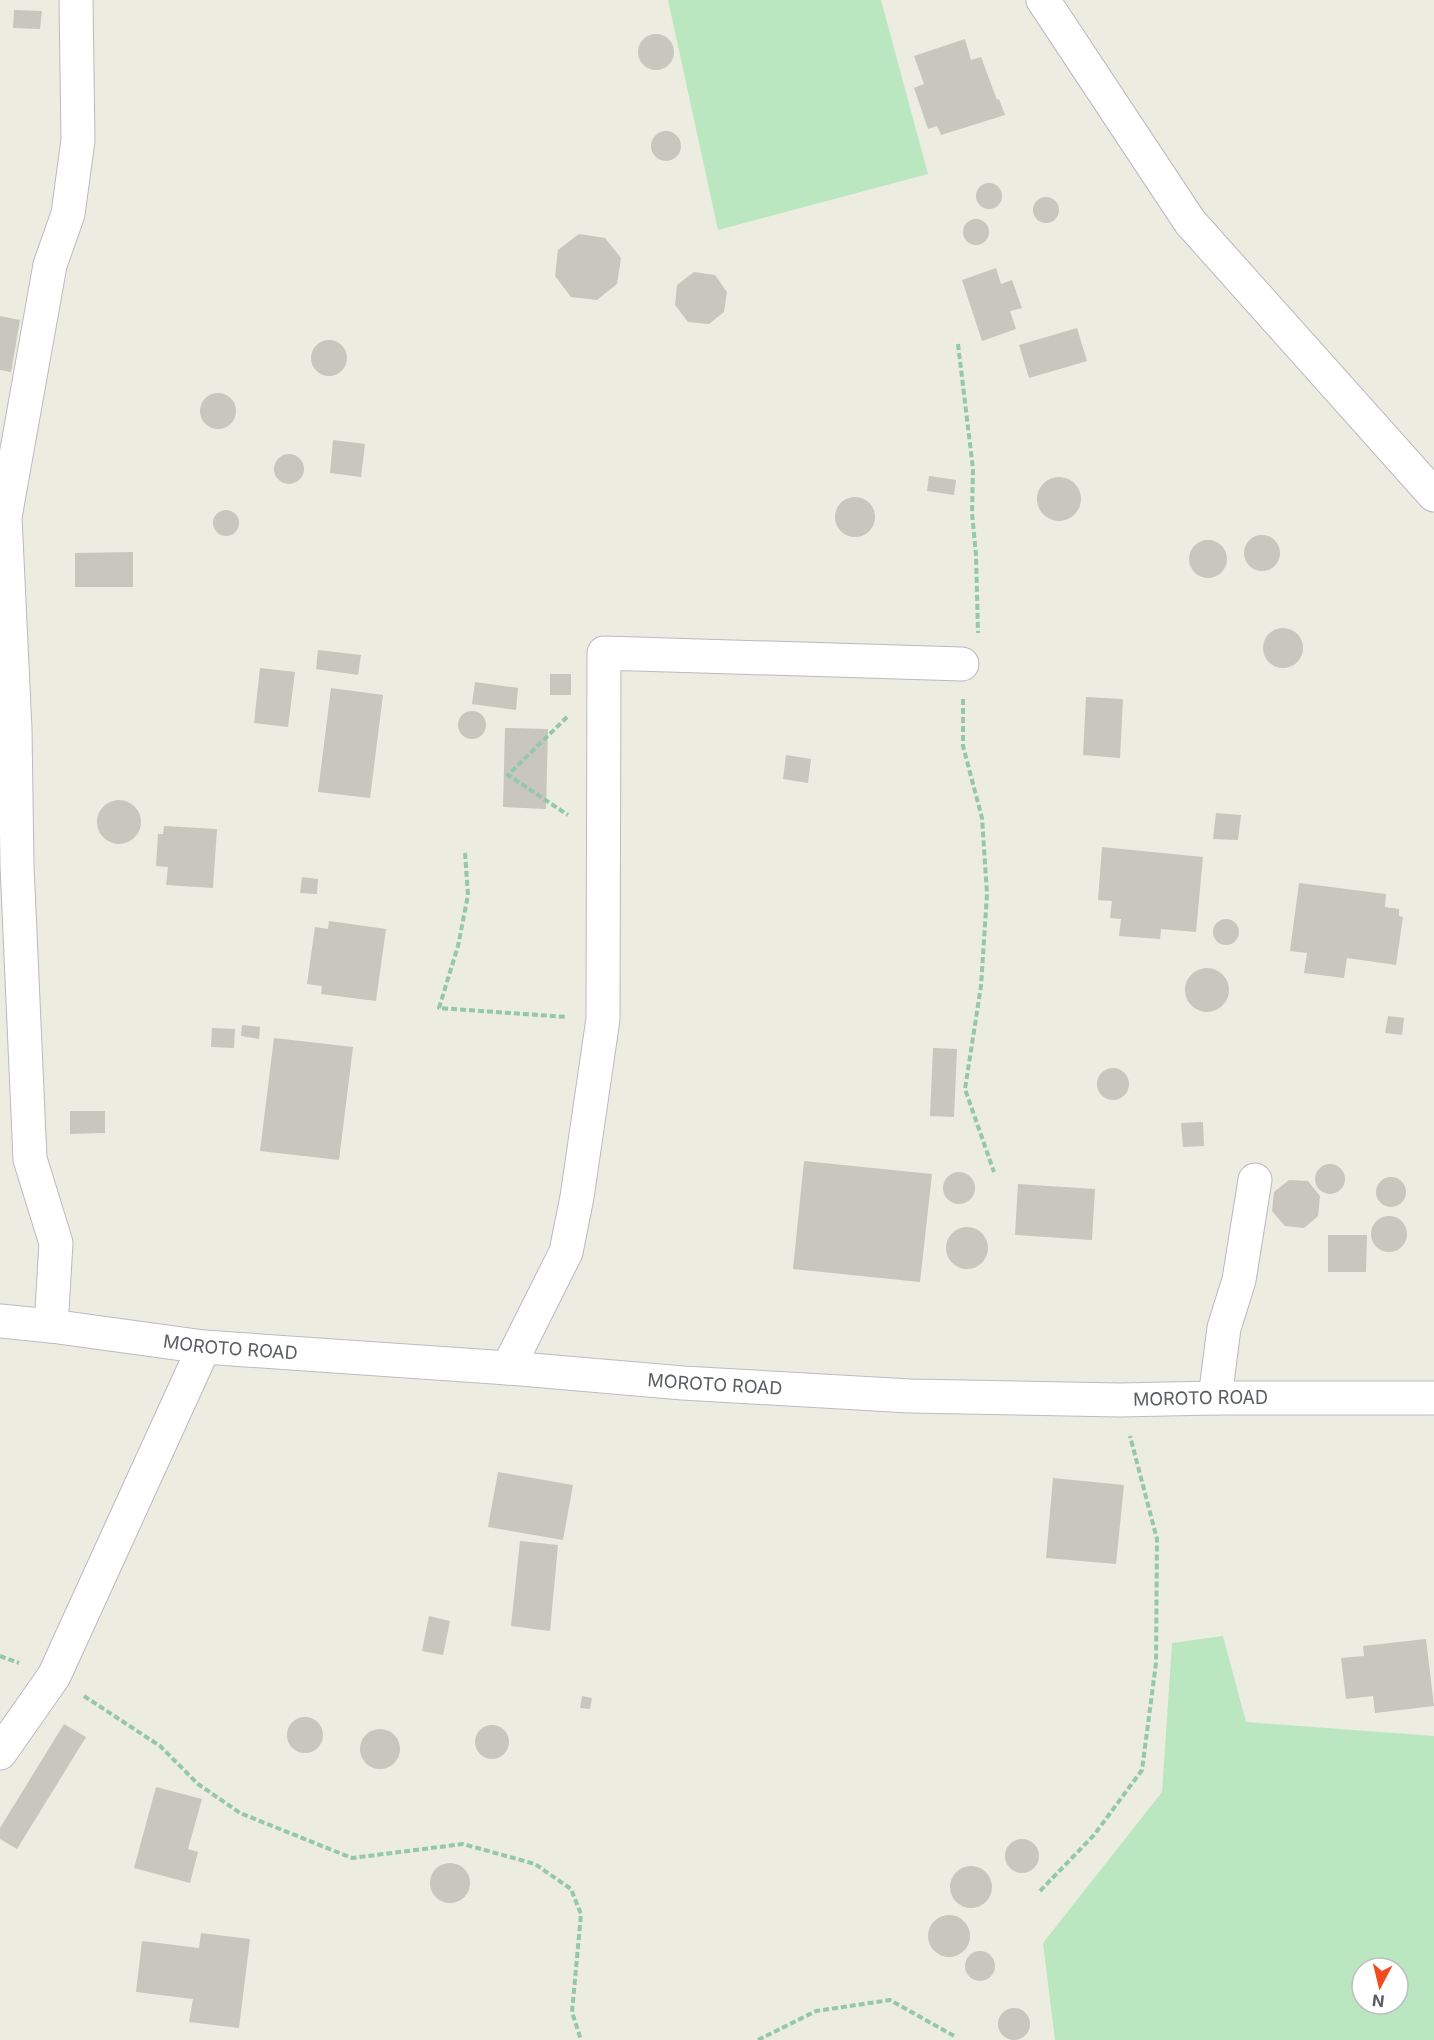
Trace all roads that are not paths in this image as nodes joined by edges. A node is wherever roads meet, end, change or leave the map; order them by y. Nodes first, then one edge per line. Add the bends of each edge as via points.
1 (76, 0) edge
2 (1044, 0) edge
3 (1434, 495) edge
4 (962, 664) road end
5 (9, 902) edge
6 (1255, 1180) dead end
7 (0, 1321) edge
8 (51, 1326) junction
9 (204, 1347) junction
10 (508, 1368) junction
11 (1215, 1398) junction
12 (1434, 1398) edge
13 (0, 1753) edge

1 - 5 street via 78,140 68,213 50,265 4,517 15,729
2 - 3 street via 1190,222
4 - 10 street via 604,653 603,1019 566,1252
5 - 8 street via 30,1159 56,1243
6 - 11 street via 1239,1280 1224,1328
7 - 8 street, MOROTO ROAD
8 - 9 street, MOROTO ROAD
9 - 10 street, MOROTO ROAD
9 - 13 street via 54,1676
10 - 11 street, MOROTO ROAD via 910,1396
11 - 12 street, MOROTO ROAD

